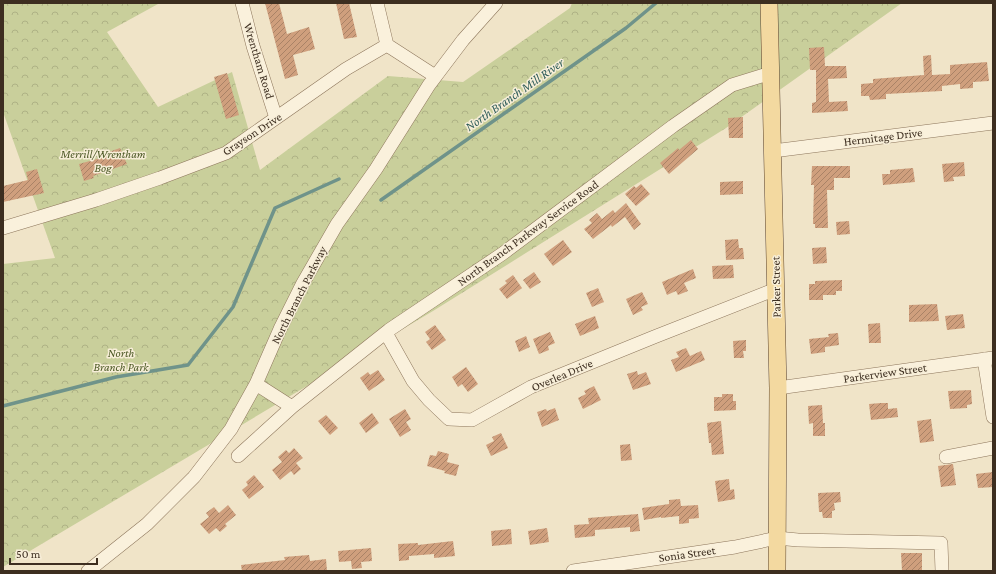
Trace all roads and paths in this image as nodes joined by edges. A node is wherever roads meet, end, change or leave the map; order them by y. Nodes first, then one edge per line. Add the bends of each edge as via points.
1 (242, 3) edge
2 (377, 3) edge
3 (496, 3) edge
4 (769, 3) edge
5 (387, 45) junction
6 (771, 73) junction
7 (436, 76) junction
8 (276, 118) junction
9 (993, 123) edge
10 (773, 151) junction
11 (3, 228) edge
12 (776, 289) junction
13 (386, 333) junction
14 (989, 358) edge
15 (256, 384) junction
16 (778, 388) junction
17 (292, 407) junction
18 (993, 417) edge
19 (993, 448) edge
20 (238, 456) dead end
21 (946, 457) dead end
22 (777, 538) junction
23 (88, 571) edge
24 (573, 571) edge
25 (777, 571) edge
26 (942, 571) edge

1 - 8 street, Wrentham Road
2 - 5 street
3 - 7 street, North Branch Parkway
4 - 6 main road, Parker Street
5 - 7 street
5 - 8 street, Grayson Drive via 346,69
6 - 10 main road, Parker Street
6 - 13 street, North Branch Parkway Service Road via 732,85 502,254
7 - 15 street, North Branch Parkway via 333,230 280,329
8 - 11 street, Grayson Drive via 226,153 125,190
9 - 10 street, Hermitage Drive
10 - 12 main road, Parker Street
12 - 13 street, Overlea Drive via 531,388 472,420 449,419 429,400 413,381
12 - 16 main road, Parker Street
13 - 17 street, North Branch Parkway Service Road
14 - 16 street, Parkerview Street
14 - 18 street
15 - 17 street
15 - 23 street, North Branch Parkway via 232,429 194,477 147,524
16 - 22 main road, Parker Street
17 - 20 street, North Branch Parkway Service Road
19 - 21 street
22 - 24 street, Sonia Street via 735,547
22 - 25 main road, Parker Street
22 - 26 street, Sonia Street via 941,543

